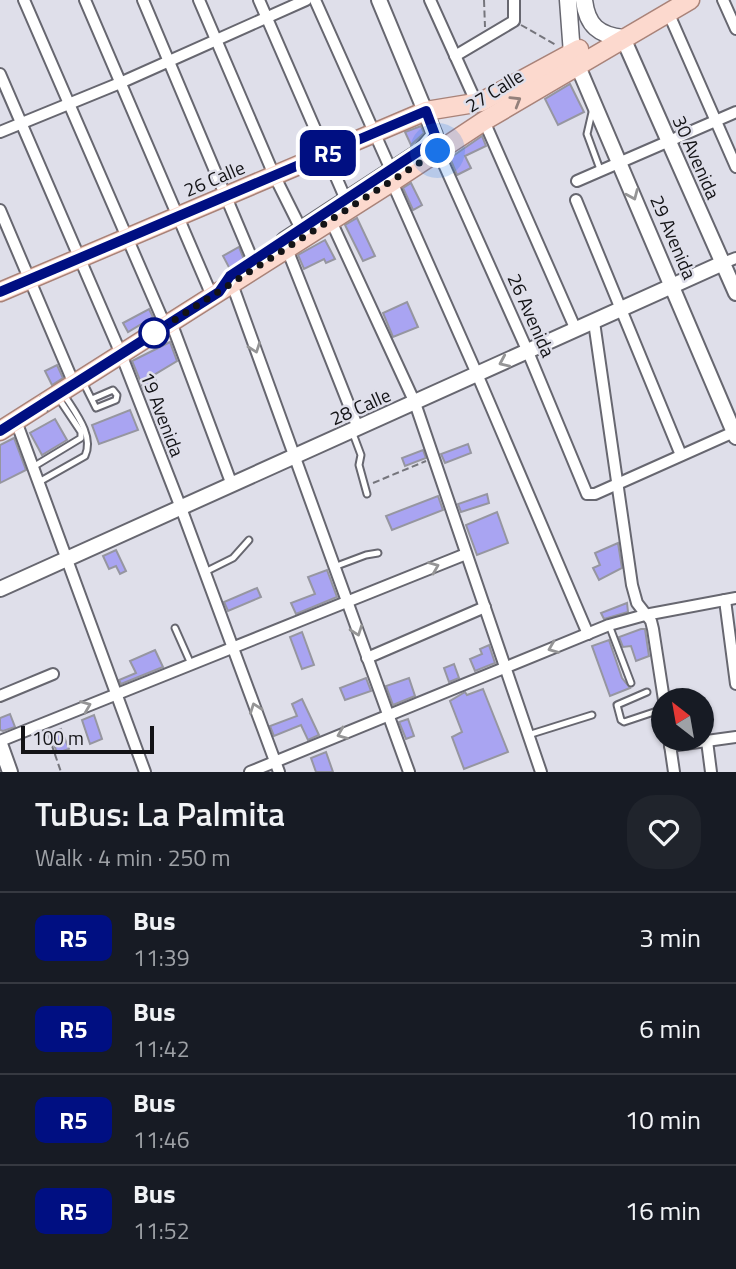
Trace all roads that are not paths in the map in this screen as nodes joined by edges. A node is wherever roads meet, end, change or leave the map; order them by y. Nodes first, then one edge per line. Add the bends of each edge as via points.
1 (24, 0) edge
2 (85, 0) edge
3 (143, 0) edge
4 (199, 0) edge
5 (259, 0) edge
6 (306, 0) edge
7 (316, 0) edge
8 (379, 0) edge
9 (430, 0) edge
10 (514, 0) edge
11 (568, 0) edge
12 (584, 0) edge
13 (690, 0) edge
14 (723, 0) edge
15 (668, 6) edge
16 (267, 18) junction
17 (736, 29) edge
18 (604, 35) junction
19 (623, 38) junction
20 (216, 40) junction
21 (455, 56) junction
22 (574, 59) junction
23 (170, 61) junction
24 (0, 74) edge
25 (466, 78) junction
26 (120, 83) junction
27 (69, 102) junction
28 (481, 102) junction
29 (594, 106) junction
30 (445, 107) junction
31 (426, 111) junction
32 (736, 112) edge
33 (484, 121) junction
34 (716, 121) junction
35 (20, 123) junction
36 (0, 132) edge
37 (373, 133) junction
38 (669, 142) junction
39 (436, 143) junction
40 (325, 154) junction
41 (620, 163) junction
42 (736, 167) edge
43 (601, 172) junction
44 (274, 175) junction
45 (391, 176) junction
46 (576, 181) dead end
47 (227, 196) junction
48 (346, 200) junction
49 (576, 200) dead end
50 (0, 210) edge
51 (177, 216) junction
52 (331, 221) junction
53 (301, 229) junction
54 (128, 237) junction
55 (287, 249) junction
56 (79, 258) junction
57 (253, 261) junction
58 (729, 261) edge
59 (29, 280) junction
60 (671, 287) junction
61 (221, 290) junction
62 (0, 292) edge
63 (736, 293) edge
64 (621, 310) junction
65 (594, 322) junction
66 (168, 323) junction
67 (576, 330) junction
68 (528, 352) junction
69 (121, 354) junction
70 (477, 374) junction
71 (63, 389) junction
72 (92, 399) junction
73 (415, 403) junction
74 (8, 426) edge
75 (355, 430) junction
76 (735, 433) edge
77 (681, 455) junction
78 (294, 457) junction
79 (33, 467) junction
80 (39, 482) junction
81 (617, 484) junction
82 (232, 485) junction
83 (367, 494) dead end
84 (181, 508) junction
85 (249, 540) dead end
86 (378, 553) dead end
87 (467, 554) junction
88 (68, 558) junction
89 (334, 567) junction
90 (205, 572) junction
91 (0, 589) edge
92 (730, 599) edge
93 (347, 602) junction
94 (485, 607) junction
95 (645, 615) junction
96 (609, 625) junction
97 (175, 628) dead end
98 (588, 634) junction
99 (233, 648) junction
100 (367, 658) junction
101 (191, 664) junction
102 (505, 667) junction
103 (53, 674) dead end
104 (631, 684) dead end
105 (736, 684) edge
106 (662, 688) edge
107 (647, 692) dead end
108 (117, 694) junction
109 (0, 696) edge
110 (651, 713) edge
111 (592, 715) dead end
112 (388, 716) junction
113 (528, 734) junction
114 (736, 737) edge
115 (714, 740) edge
116 (0, 743) edge
117 (671, 751) edge
118 (708, 751) edge
119 (277, 767) edge
120 (10, 772) edge
121 (145, 772) edge
122 (250, 772) edge
123 (410, 772) edge
124 (541, 772) edge
125 (674, 772) edge
126 (711, 772) edge

1 - 27 street
2 - 26 street
3 - 23 street
4 - 20 street
5 - 16 street
6 - 16 street
7 - 37 street
8 - 31 street, 26 Avenida
9 - 21 street
10 - 21 street via 514,21
11 - 22 main road
12 - 18 main road via 586,14
13 - 15 main road, 27 Calle
14 - 17 street
15 - 18 main road, 27 Calle
15 - 19 main road, 27 Calle
15 - 34 street
16 - 20 street
16 - 40 street
18 - 19 main road
18 - 22 main road, 27 Calle
19 - 22 main road, 27 Calle
19 - 38 street, 30 Avenida
20 - 23 street
20 - 44 street
21 - 25 street
22 - 28 main road, 27 Calle
22 - 29 street, 29 Avenida
33 -> 22 main road, 27 Calle
23 - 26 street
23 - 47 street
24 - 35 street, 19 Avenida
25 - 28 street
25 - 30 street via 463,96
26 - 27 street
26 - 51 street
27 - 35 street
27 - 54 street
28 - 30 main road, 27 Calle
29 - 41 street, 29 Avenida
29 - 43 lane via 587,134
30 - 31 main road, 26 Calle
31 - 37 main road, 26 Calle
31 - 39 street, 26 Avenida
32 - 34 street
33 - 39 main road, 27 Calle
33 - 67 street
34 - 38 street
34 - 42 street
35 - 36 street
35 - 56 street, 19 Avenida
37 - 40 main road, 26 Calle
37 - 45 street
38 - 41 street
38 - 58 street, 30 Avenida
39 - 45 main road, 27 Calle
39 - 68 street, 26 Avenida
40 - 44 main road, 26 Calle
40 - 48 street
41 - 43 street
41 -> 60 street, 29 Avenida
43 - 46 street
44 - 47 main road, 26 Calle
44 - 53 street
45 - 48 street, 27 Calle
45 - 52 main road, 27 Calle
45 - 70 street
47 - 51 main road, 26 Calle
47 - 57 street
48 - 53 street, 27 Calle
49 - 64 street
50 - 59 street
51 - 54 main road, 26 Calle
51 - 61 street
52 - 55 main road, 27 Calle
52 - 73 street
53 - 57 street, 27 Calle
54 - 56 main road, 26 Calle
54 - 66 street
55 - 61 main road, 27 Calle
55 - 75 street
56 - 59 main road, 26 Calle
56 - 69 street, 19 Avenida
57 - 61 street, 27 Calle via 230,276
58 - 60 street, 28 Calle
58 - 63 street, 30 Avenida
59 - 62 main road, 26 Calle
59 - 71 street
60 - 64 street, 28 Calle
60 - 76 street, 29 Avenida
61 - 66 main road, 27 Calle
61 -> 78 street
64 - 65 street, 28 Calle
64 - 77 street
65 - 67 street, 28 Calle
65 - 81 street
66 - 69 main road, 27 Calle
66 - 82 street
67 - 68 street, 28 Calle
68 -> 70 street, 28 Calle
68 - 81 street, 26 Avenida via 586,492 589,495
69 - 71 main road, 27 Calle
69 - 84 street, 19 Avenida
70 - 73 street, 28 Calle
70 - 98 street
71 - 72 lane
71 - 74 main road, 27 Calle
71 - 79 lane via 81,438
71 - 80 lane via 86,434 88,451
72 - 72 lane via 99,408 117,395 113,390
73 - 75 street, 28 Calle
73 - 87 street
74 - 79 street
75 - 78 street, 28 Calle
75 - 83 lane
76 - 77 street
77 - 81 street
78 - 82 street, 28 Calle
78 - 89 street
79 - 80 street
80 - 88 street
81 - 95 street via 634,596
82 - 84 street, 28 Calle
84 - 88 street, 28 Calle
84 - 90 street, 19 Avenida
85 - 90 lane via 233,558
86 - 89 lane
93 -> 87 street
87 - 94 street
88 - 91 street, 28 Calle
88 - 108 street
89 - 93 street
90 - 99 street, 19 Avenida
92 - 95 street
92 - 105 street
93 - 99 street
93 -> 100 street
94 - 100 street
94 - 102 street
95 - 96 street
95 - 106 street via 653,629
96 - 98 street
96 - 104 lane
97 - 101 lane
98 -> 102 street
99 - 101 street
119 -> 99 street, 19 Avenida
100 - 112 street
101 - 108 street
102 - 112 street
102 - 113 street
103 - 109 street
107 - 110 lane via 617,705 624,722
116 -> 108 street
108 - 121 street
111 - 113 lane
112 -> 119 street
112 - 123 street
113 - 124 street
114 - 115 street
116 - 120 street
117 - 125 street
118 - 126 street
119 - 122 street

